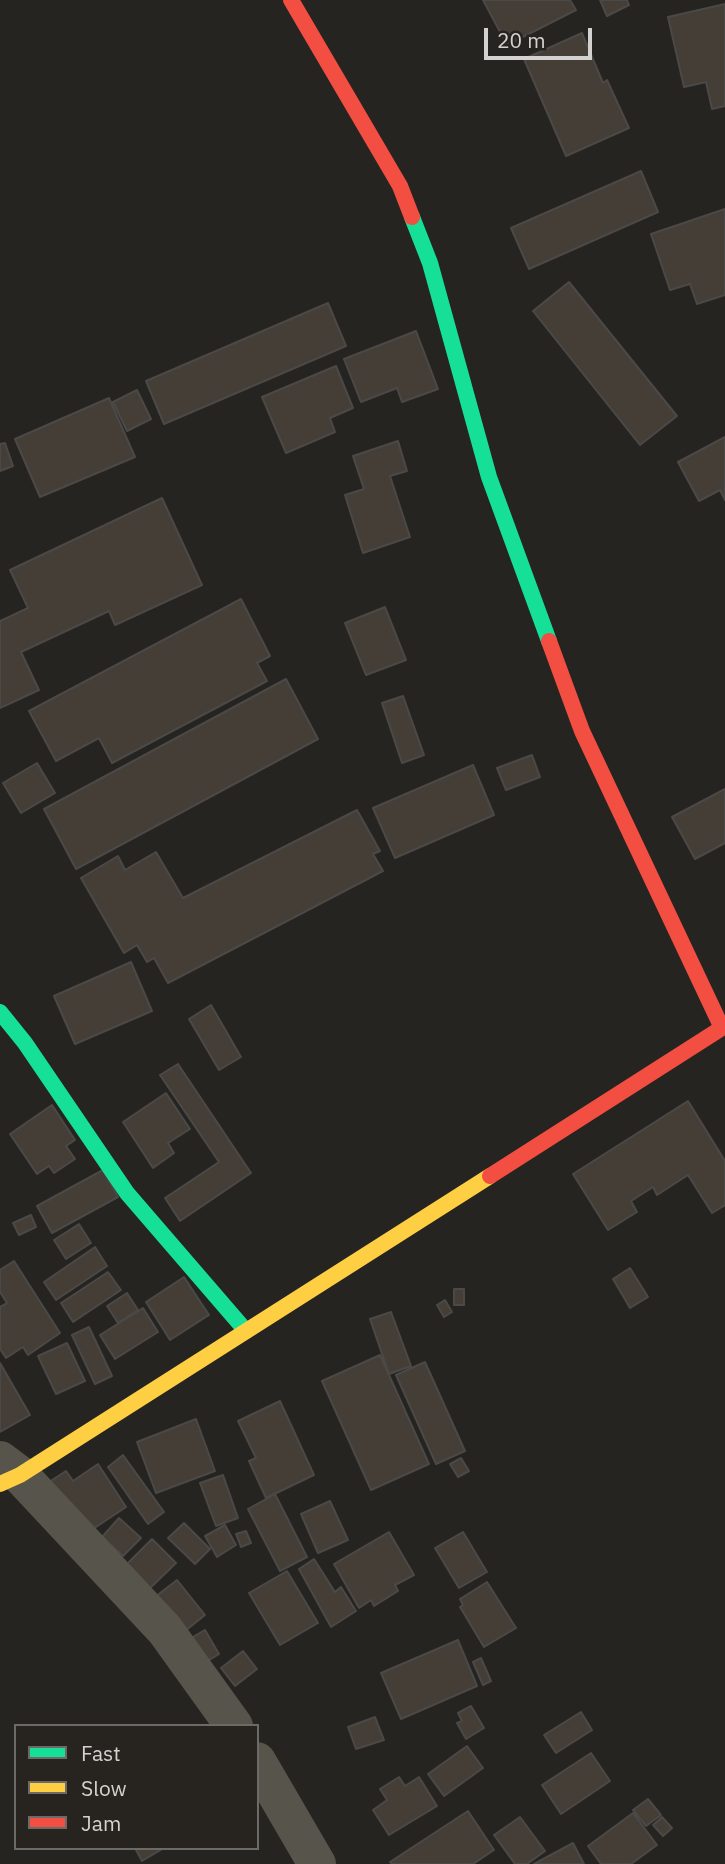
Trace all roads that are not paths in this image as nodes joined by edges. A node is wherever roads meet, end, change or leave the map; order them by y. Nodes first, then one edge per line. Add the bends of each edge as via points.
1 (291, 0) edge
2 (0, 1012) edge
3 (723, 1027) edge
4 (246, 1331) junction
5 (7, 1473) edge
6 (233, 1724) edge
7 (259, 1764) edge
8 (317, 1864) edge

1 - 3 street via 400,186 430,263 489,477 582,731
2 - 4 street via 127,1193
3 - 4 street
4 - 5 street
5 - 6 street via 165,1630
7 - 8 street

